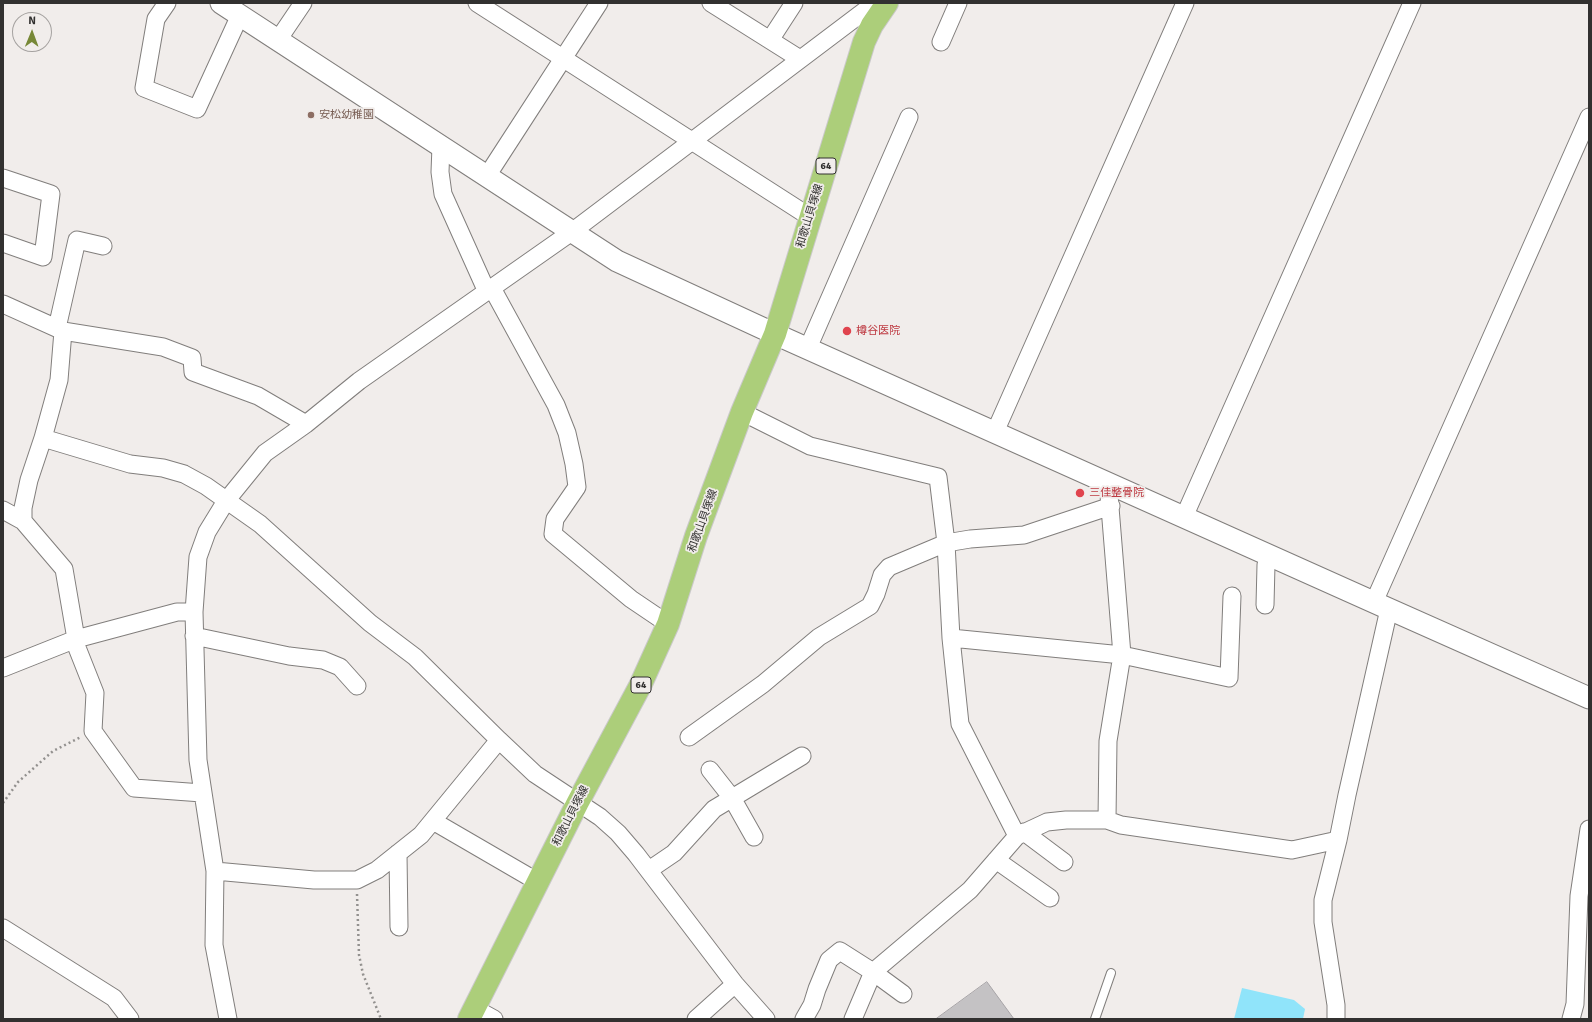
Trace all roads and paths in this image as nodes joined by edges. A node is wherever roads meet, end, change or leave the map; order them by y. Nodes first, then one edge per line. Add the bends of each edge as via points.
1 (168, 3) edge
2 (303, 3) edge
3 (477, 3) edge
4 (599, 3) edge
5 (710, 3) edge
6 (794, 3) edge
7 (875, 3) edge
8 (887, 3) edge
9 (958, 3) edge
10 (1185, 3) edge
11 (1412, 3) edge
12 (236, 9) edge
13 (278, 40) junction
14 (770, 40) junction
15 (941, 42) dead end
16 (563, 59) junction
17 (800, 59) junction
18 (908, 117) dead end
19 (1589, 117) edge
20 (692, 141) junction
21 (441, 146) junction
22 (487, 176) junction
23 (3, 178) edge
24 (810, 217) junction
25 (573, 231) junction
26 (3, 242) edge
27 (103, 246) dead end
28 (489, 290) junction
29 (3, 304) edge
30 (60, 330) junction
31 (774, 334) junction
32 (808, 348) junction
33 (742, 412) junction
34 (306, 424) junction
35 (994, 432) junction
36 (43, 438) junction
37 (1108, 483) junction
38 (226, 501) junction
39 (1111, 506) junction
40 (3, 510) edge
41 (1184, 517) junction
42 (23, 521) junction
43 (946, 543) junction
44 (1270, 556) junction
45 (1232, 596) dead end
46 (1265, 605) dead end
47 (1381, 606) junction
48 (194, 612) junction
49 (668, 624) junction
50 (194, 636) junction
51 (951, 638) junction
52 (75, 639) junction
53 (1122, 655) junction
54 (3, 668) edge
55 (357, 686) dead end
56 (1589, 698) edge
57 (94, 730) junction
58 (689, 737) dead end
59 (499, 740) junction
60 (802, 756) dead end
61 (710, 770) dead end
62 (202, 793) junction
63 (732, 798) junction
64 (578, 802) junction
65 (3, 803) edge
66 (1107, 820) junction
67 (432, 821) junction
68 (1589, 829) edge
69 (1020, 834) junction
70 (754, 837) dead end
71 (1338, 840) junction
72 (398, 853) junction
73 (996, 860) junction
74 (1064, 862) dead end
75 (649, 870) junction
76 (214, 871) junction
77 (357, 880) junction
78 (538, 882) junction
79 (1050, 898) dead end
80 (399, 927) dead end
81 (3, 928) edge
82 (873, 972) junction
83 (1111, 973) dead end
84 (734, 984) junction
85 (902, 994) dead end
86 (471, 1014) edge
87 (130, 1019) edge
88 (228, 1019) edge
89 (381, 1019) edge
90 (494, 1019) edge
91 (696, 1019) edge
92 (766, 1019) edge
93 (804, 1019) edge
94 (853, 1019) edge
95 (1095, 1019) edge
96 (1336, 1019) edge
97 (1571, 1019) edge

1 - 12 street via 156,20 144,88 197,109
2 - 13 street
3 - 16 street
4 - 16 street
5 - 14 street
6 - 14 street
7 - 17 street
8 - 24 main road, 和歌山貝塚線 / 64 via 864,42
9 - 15 street
10 - 35 street
11 - 41 street
12 - 13 street
13 - 21 street
14 - 17 street
16 - 20 street
16 - 22 street
17 - 20 street
18 - 32 street
19 - 47 street
20 - 24 street
20 - 25 street
21 - 22 street
21 - 28 street via 440,172 443,194
22 - 25 street
23 - 26 street via 51,194 43,257
24 - 31 main road, 和歌山貝塚線 / 64
25 - 28 street
25 - 31 street via 617,261
27 - 30 street via 77,240
28 - 34 street via 359,382
28 - 49 street via 556,405 568,439 577,487 555,519 553,534 631,599
29 - 30 street
30 - 34 street via 163,347 192,358 193,372 258,396
30 - 36 street via 59,380
31 - 32 street
31 - 33 main road, 和歌山貝塚線 / 64
32 - 35 street
33 - 43 street via 810,446 938,477
33 - 49 main road, 和歌山貝塚線 / 64 via 696,536
34 - 38 street via 265,453
35 - 37 street
36 - 38 street via 130,464 163,468 184,474
36 - 42 street via 29,480
37 - 39 street
37 - 41 street
38 - 48 street via 207,532 198,557
38 - 59 street via 260,524 370,623 415,657
39 - 43 street via 1024,535
39 - 53 street
40 - 42 street
41 - 44 street
42 - 52 street via 64,569
43 - 51 street
43 - 58 street via 889,567 882,575 870,606 819,637 763,684
44 - 46 street via 1266,565
44 - 47 street
45 - 53 street via 1230,678
47 - 56 street
47 - 71 street
48 - 50 street
48 - 52 street via 177,612
49 - 64 main road, 和歌山貝塚線 / 64 via 640,686
50 - 55 street via 289,656 323,660 340,667
50 - 62 street via 198,760
51 - 53 street
51 - 69 street via 960,724
52 - 54 street
52 - 57 street via 95,693
53 - 66 street via 1108,741
57 - 62 street via 134,788
57 - 65 path via 53,751 18,782
59 - 64 street via 535,774
59 - 67 street
60 - 63 street
61 - 63 street
62 - 76 street
63 - 70 street
63 - 75 street via 714,809 674,853
64 - 75 street via 618,833
64 - 78 main road, 和歌山貝塚線 / 64
66 - 69 street via 1047,822
66 - 71 street via 1121,826 1292,850
67 - 72 street via 421,835
67 - 78 street
68 - 97 street via 1579,896 1575,1004
69 - 73 street
69 - 74 street
71 - 96 street via 1323,900 1323,922
72 - 77 street via 377,870
72 - 80 street
73 - 79 street
73 - 82 street via 970,890
75 - 84 street
76 - 77 street via 314,880
76 - 88 street via 214,946
77 - 89 path via 359,955 363,974
78 - 86 main road, 和歌山貝塚線 / 64
81 - 87 street via 114,998
82 - 85 street
82 - 93 street via 840,951 829,960 812,1006
82 - 94 street
83 - 95 lane
84 - 91 street
84 - 92 street
86 - 90 street

